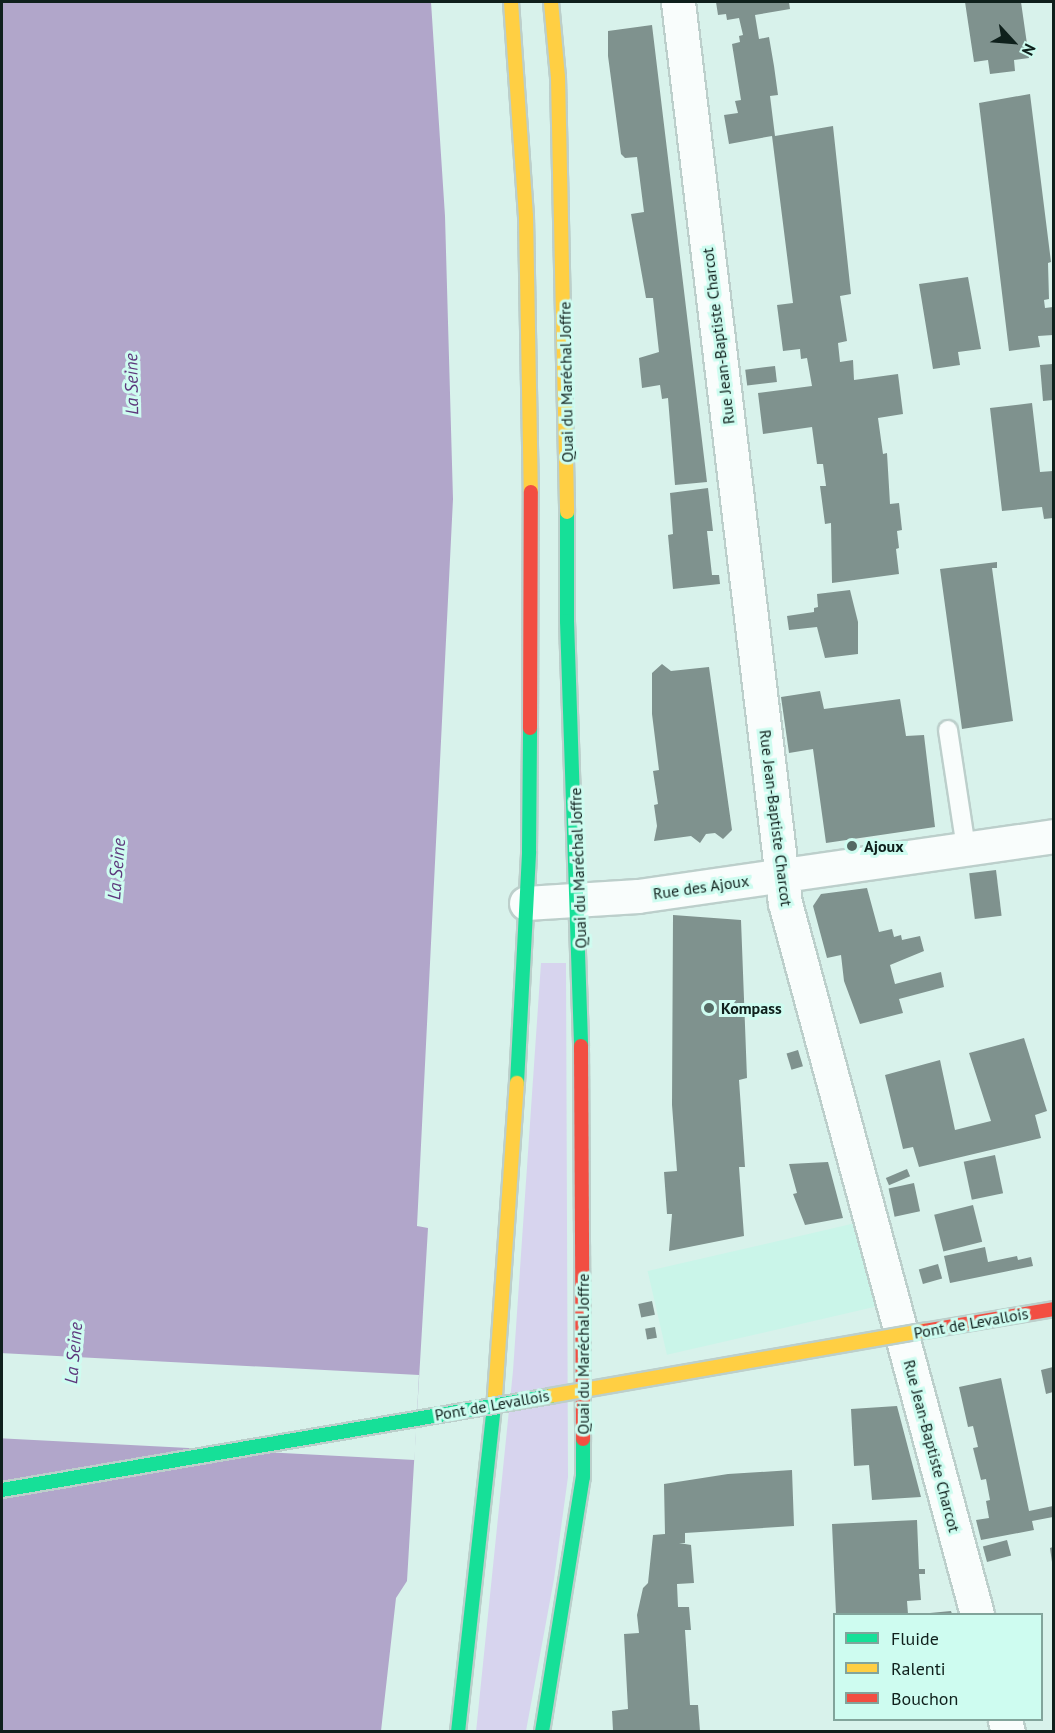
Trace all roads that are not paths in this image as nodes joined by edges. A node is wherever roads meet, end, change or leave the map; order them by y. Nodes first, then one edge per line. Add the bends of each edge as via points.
1 (511, 2) edge
2 (551, 2) edge
3 (678, 2) edge
4 (948, 730) dead end
5 (1053, 836) edge
6 (966, 847) junction
7 (782, 876) junction
8 (580, 897) junction
9 (526, 903) junction
10 (1053, 1309) edge
11 (2, 1490) edge
12 (977, 1613) edge
13 (458, 1731) edge
14 (542, 1731) edge

1 - 9 main road via 526,216 531,404 532,648
2 - 8 main road, Quai du Maréchal Joffre via 558,77 568,388 567,621
3 - 7 street, Rue Jean-Baptiste Charcot
4 - 6 lane
5 - 6 street, Rue des Ajoux
6 - 7 street, Rue des Ajoux
7 - 8 street, Rue des Ajoux via 638,896
7 - 12 street, Rue Jean-Baptiste Charcot via 785,903
8 - 9 street, Rue des Ajoux
8 - 14 main road, Quai du Maréchal Joffre via 583,1477
9 - 13 main road via 494,1402
10 - 11 main road, Pont de Levallois, bridge

